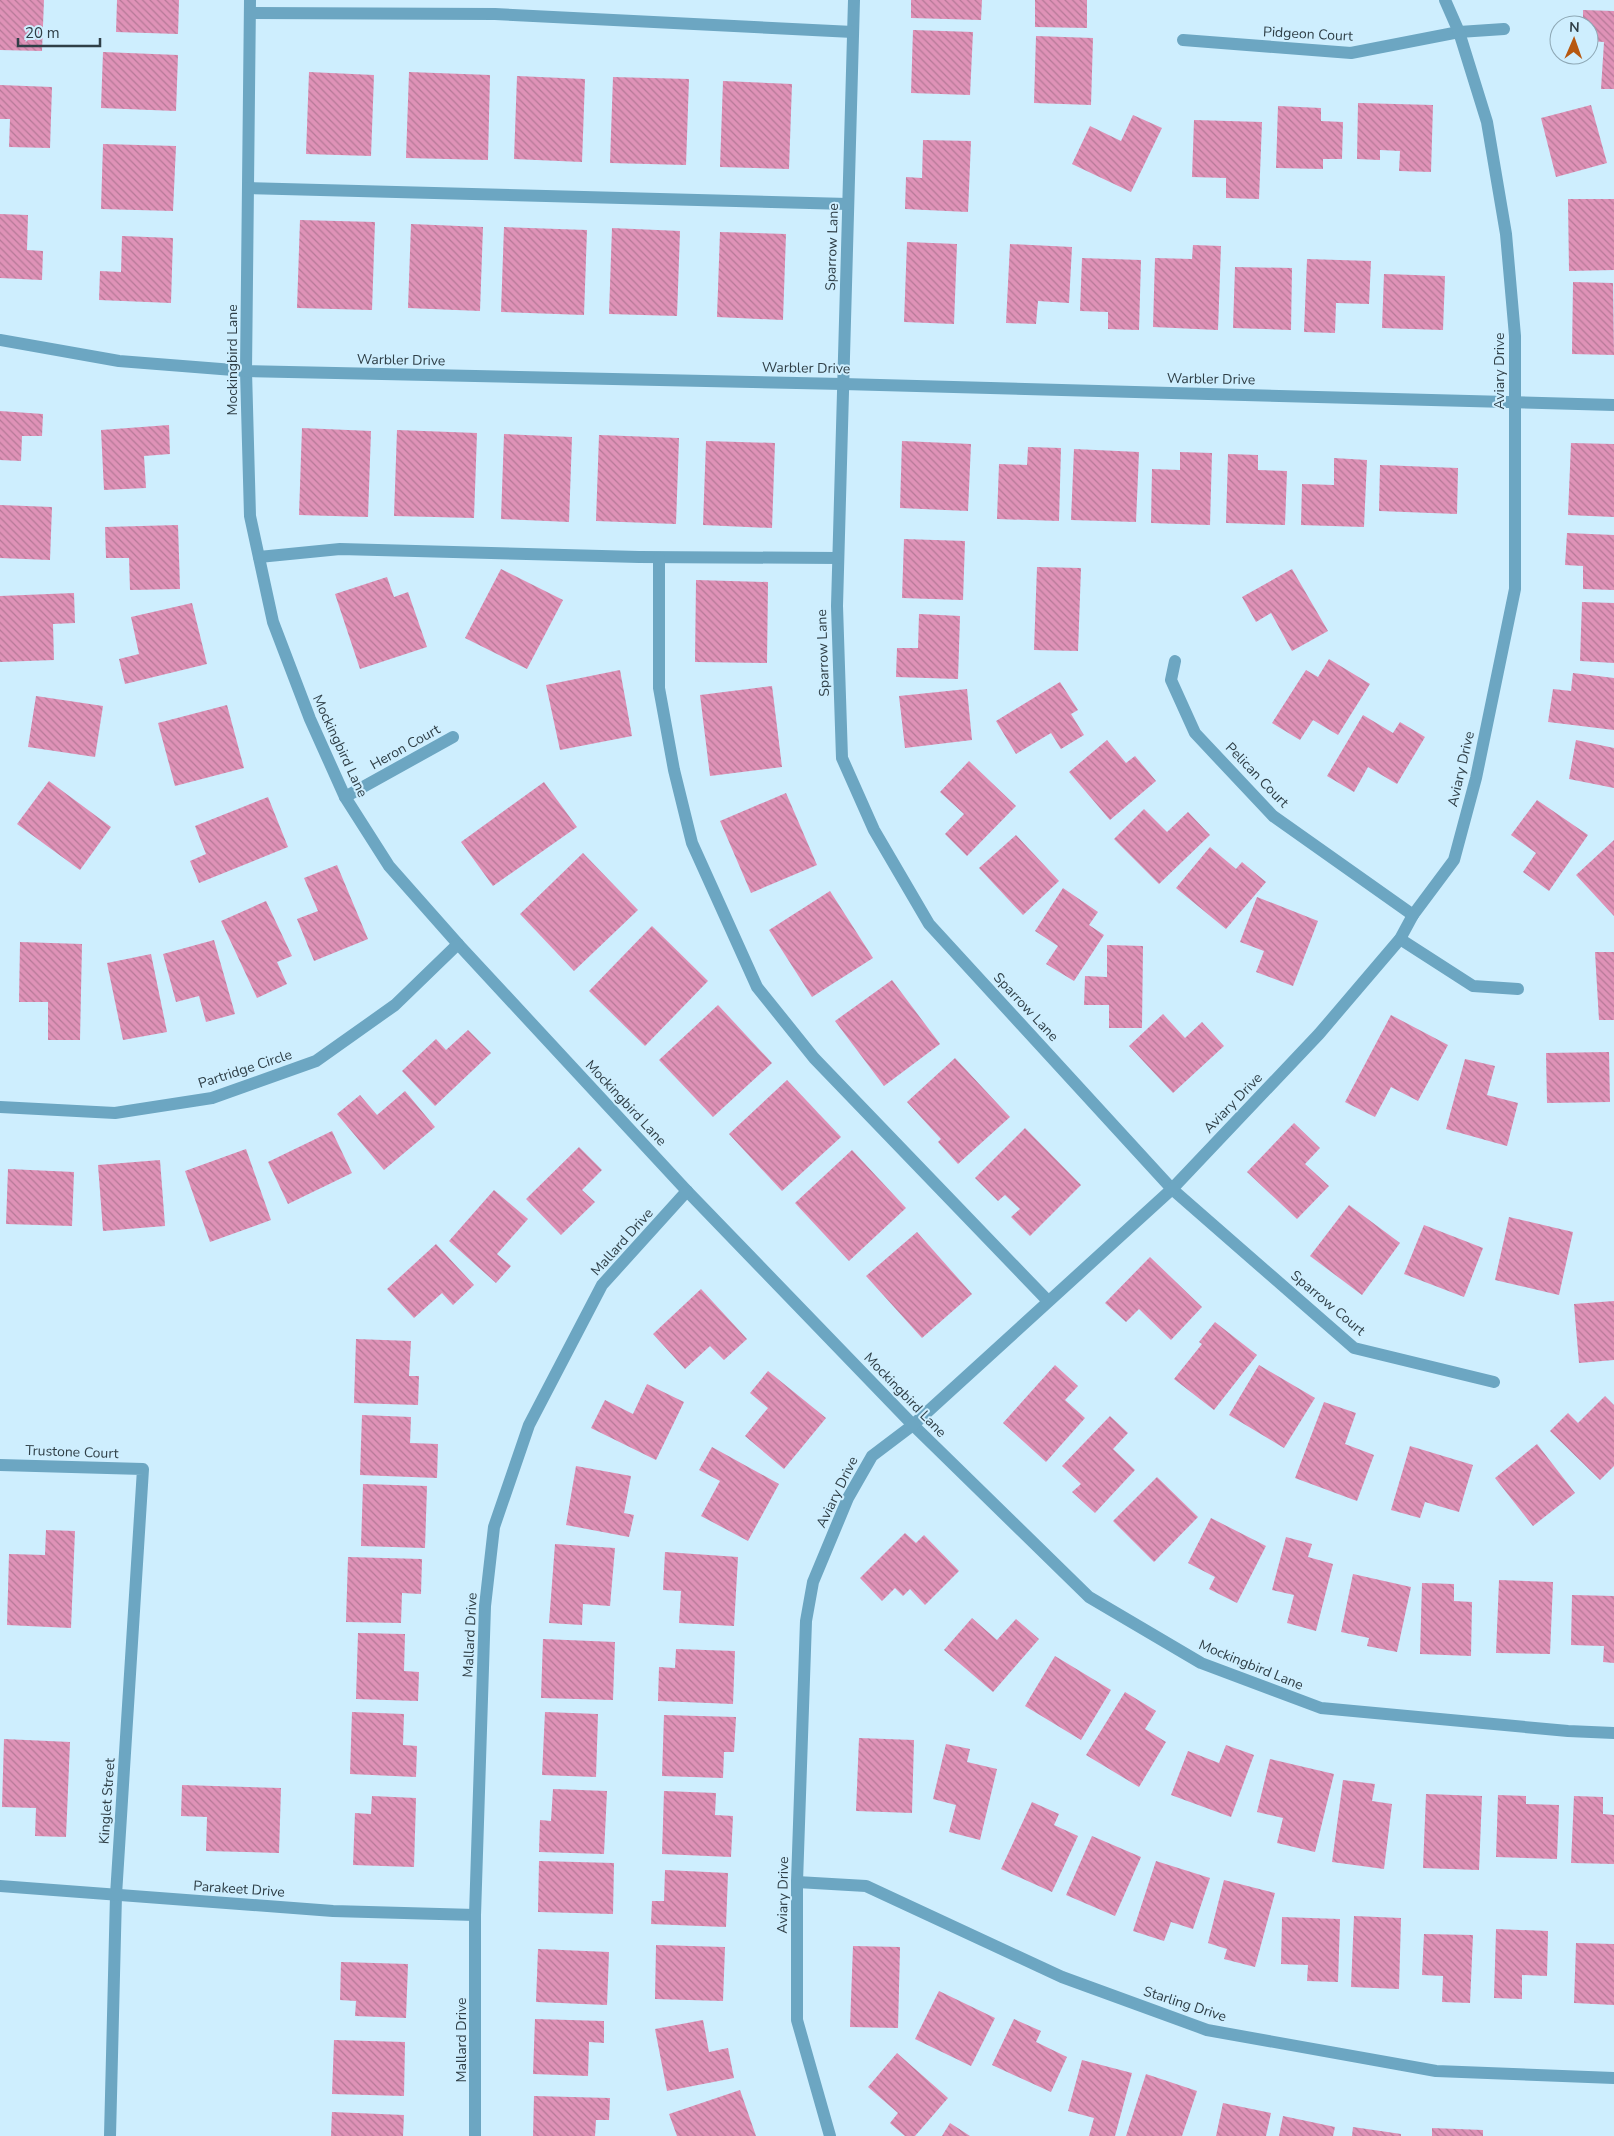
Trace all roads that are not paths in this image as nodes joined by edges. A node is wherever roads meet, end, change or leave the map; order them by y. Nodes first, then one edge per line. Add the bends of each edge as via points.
1 (854, 0) edge
2 (1445, 0) edge
3 (250, 6) edge
4 (1504, 29) dead end
5 (853, 32) junction
6 (1459, 32) junction
7 (1182, 40) dead end
8 (248, 188) junction
9 (848, 204) junction
10 (0, 340) edge
11 (246, 371) junction
12 (843, 384) junction
13 (1514, 401) junction
14 (1614, 405) edge
15 (259, 557) junction
16 (659, 558) junction
17 (838, 558) junction
18 (1175, 660) dead end
19 (453, 737) dead end
20 (345, 797) junction
21 (1413, 915) junction
22 (1400, 939) junction
23 (458, 944) junction
24 (1518, 989) dead end
25 (0, 1107) edge
26 (1172, 1188) junction
27 (687, 1191) junction
28 (1048, 1301) junction
29 (1494, 1382) dead end
30 (913, 1425) junction
31 (0, 1465) edge
32 (143, 1469) joint
33 (1614, 1733) edge
34 (797, 1882) junction
35 (0, 1886) edge
36 (116, 1895) junction
37 (475, 1915) junction
38 (1614, 2078) edge
39 (110, 2136) edge
40 (475, 2136) edge
41 (830, 2136) edge

1 - 5 street, Sparrow Lane
2 - 6 street, Aviary Drive
3 - 5 street via 495,14
3 - 8 street, Mockingbird Lane
4 - 6 street, Pidgeon Court
5 - 9 street, Sparrow Lane
6 - 7 street, Pidgeon Court via 1351,53
6 - 13 street, Aviary Drive via 1487,122 1506,234 1515,336
8 - 9 street
8 - 11 street, Mockingbird Lane
9 - 12 street, Sparrow Lane
10 - 11 street, Warbler Drive via 119,361
11 - 12 street, Warbler Drive
11 - 15 street, Mockingbird Lane via 250,516
12 - 13 street, Warbler Drive
12 - 17 street, Sparrow Lane
13 - 14 street, Warbler Drive
13 - 21 street, Aviary Drive via 1515,589 1476,778 1454,860
15 - 16 street via 340,549
15 - 20 street, Mockingbird Lane via 273,622 310,720
16 - 17 street
16 - 28 street via 659,688 674,770 692,843 757,986 814,1058
17 - 26 street, Sparrow Lane via 842,758 874,830 929,924
18 - 21 street, Pelican Court via 1172,680 1195,733 1273,816
19 - 20 street, Heron Court
20 - 23 street, Mockingbird Lane via 389,866
21 - 22 street, Aviary Drive
22 - 24 street via 1473,986
22 - 26 street, Aviary Drive via 1320,1034
23 - 25 street, Partridge Circle via 395,1005 316,1061 212,1098 115,1113
23 - 27 street, Mockingbird Lane
26 - 28 street, Aviary Drive
26 - 29 street, Sparrow Court via 1354,1348
27 - 30 street, Mockingbird Lane
27 - 37 street, Mallard Drive via 602,1285 529,1425 494,1528 485,1606
28 - 30 street, Aviary Drive
30 - 33 street, Mockingbird Lane via 1089,1597 1201,1663 1321,1708
30 - 34 street, Aviary Drive via 872,1456 848,1498 813,1582 806,1621
31 - 32 street, Trustone Court
32 - 36 street, Kinglet Street
34 - 38 street, Starling Drive via 866,1886 1062,1976 1207,2030 1436,2071
34 - 41 street, Aviary Drive via 797,2020
35 - 36 street, Parakeet Drive
36 - 37 street, Parakeet Drive via 333,1911
36 - 39 street, Kinglet Street
37 - 40 street, Mallard Drive

